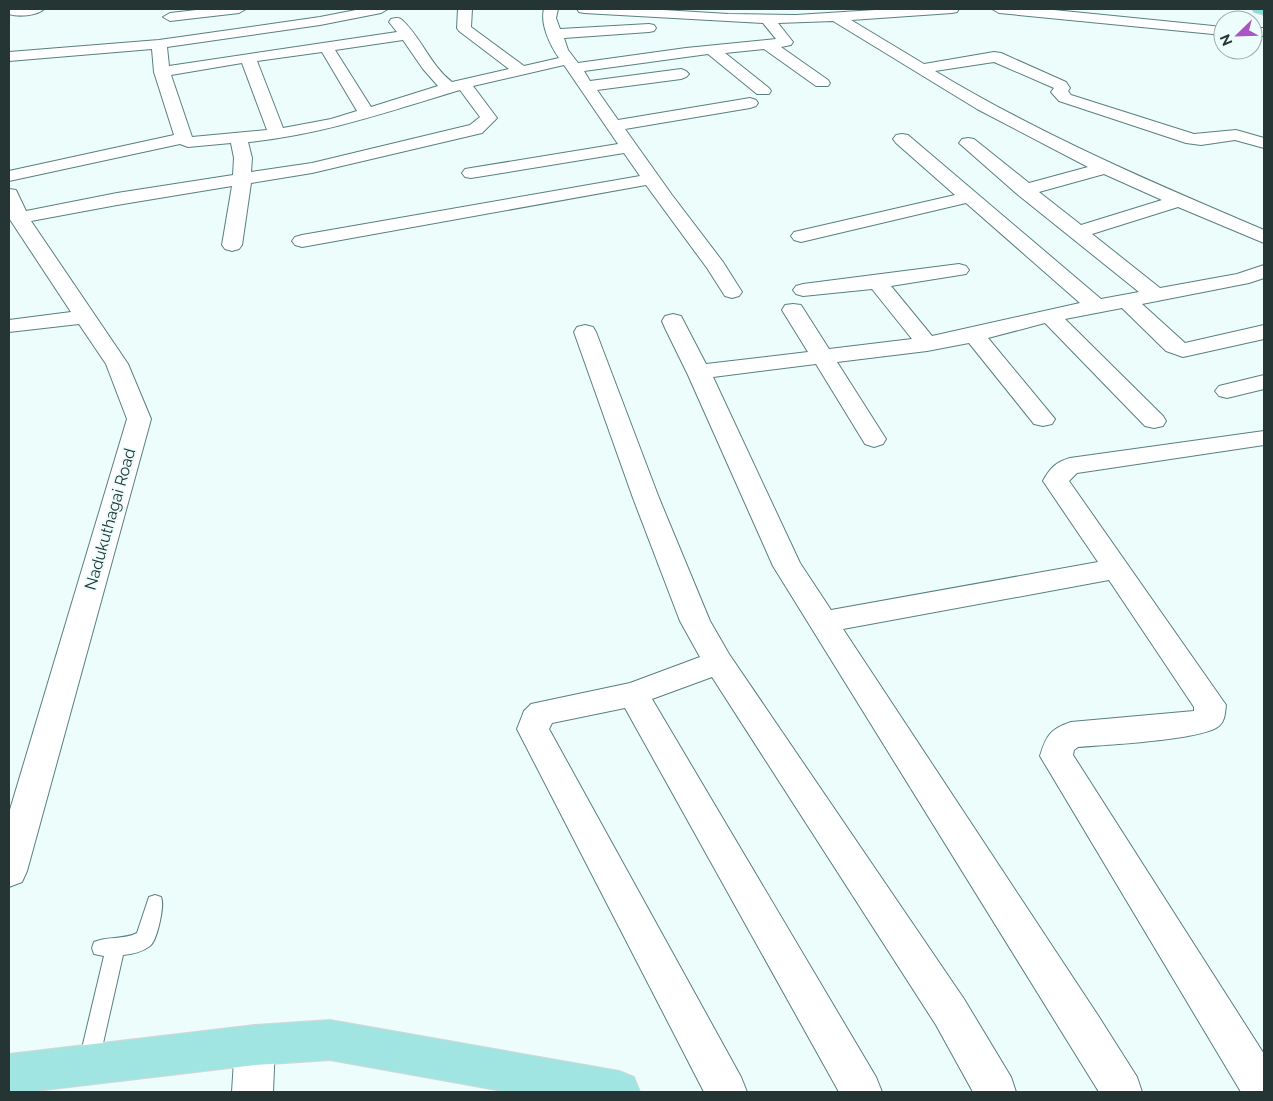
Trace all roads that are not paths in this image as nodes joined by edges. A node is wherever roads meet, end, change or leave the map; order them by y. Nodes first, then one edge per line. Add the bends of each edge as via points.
1 (37, 9) edge
2 (239, 9) edge
3 (382, 9) edge
4 (465, 9) edge
5 (551, 9) edge
6 (584, 9) edge
7 (928, 9) edge
8 (952, 9) edge
9 (999, 9) edge
10 (1259, 9) edge
11 (1044, 11) edge
12 (1264, 11) edge
13 (14, 12) dead end
14 (167, 13) edge
15 (1101, 14) edge
16 (837, 17) junction
17 (767, 19) junction
18 (649, 28) dead end
19 (1213, 30) edge
20 (556, 34) junction
21 (408, 35) junction
22 (164, 44) junction
23 (769, 45) junction
24 (326, 48) junction
25 (712, 50) junction
26 (9, 56) edge
27 (248, 58) junction
28 (571, 64) junction
29 (520, 70) junction
30 (922, 70) junction
31 (162, 72) junction
32 (682, 74) dead end
33 (822, 83) dead end
34 (456, 86) junction
35 (587, 86) junction
36 (763, 91) dead end
37 (750, 103) dead end
38 (367, 112) junction
39 (614, 126) junction
40 (277, 134) junction
41 (183, 138) junction
42 (238, 138) junction
43 (902, 139) dead end
44 (968, 143) dead end
45 (1264, 143) edge
46 (629, 147) junction
47 (1108, 168) junction
48 (472, 173) dead end
49 (9, 176) edge
50 (651, 179) junction
51 (242, 181) junction
52 (1024, 190) junction
53 (969, 197) junction
54 (1179, 201) junction
55 (14, 206) edge
56 (1077, 232) junction
57 (801, 236) dead end
58 (1264, 237) edge
59 (302, 241) dead end
60 (232, 246) dead end
61 (959, 270) dead end
62 (1264, 271) edge
63 (1242, 278) junction
64 (877, 282) junction
65 (803, 290) dead end
66 (732, 292) dead end
67 (1264, 293) edge
68 (1156, 296) junction
69 (1127, 301) junction
70 (1096, 306) junction
71 (793, 310) dead end
72 (1049, 315) junction
73 (85, 317) junction
74 (673, 321) dead end
75 (9, 326) edge
76 (585, 332) dead end
77 (1264, 332) edge
78 (974, 335) junction
79 (927, 344) junction
80 (825, 357) junction
81 (699, 372) junction
82 (1264, 382) edge
83 (1227, 391) dead end
84 (1043, 419) dead end
85 (1154, 421) dead end
86 (1262, 438) dead end
87 (874, 439) dead end
88 (1115, 569) junction
89 (824, 622) junction
90 (718, 662) junction
91 (632, 694) junction
92 (9, 871) edge
93 (155, 903) dead end
94 (255, 1045) junction
95 (88, 1064) junction
96 (11, 1080) edge
97 (1264, 1091) edge
98 (252, 1092) edge
99 (619, 1092) edge
100 (726, 1092) edge
101 (861, 1092) edge
102 (996, 1092) edge
103 (1122, 1092) edge

1 - 13 street
2 - 14 street
3 - 21 street
3 - 22 street
4 - 29 street via 464,28
5 - 20 street via 549,18
6 - 17 street
7 - 8 street
7 - 16 street
9 - 11 street
10 - 12 highway
11 - 15 street
14 - 22 street via 172,32
15 - 19 street
16 - 17 street
16 - 30 street
17 - 23 street via 786,42
18 - 20 street
20 - 28 street via 561,50
21 - 24 street
21 - 34 street via 440,81
22 - 26 street
22 - 31 street
23 - 25 street
23 - 33 street
24 - 27 street
24 - 38 street
25 - 28 street
25 - 36 street
27 - 31 street
27 - 40 street
28 - 29 street
28 - 35 street
29 - 34 street
30 - 45 street via 1001,58 1060,85 1059,92 1065,98 1151,127 1201,140 1236,135
30 - 47 street via 1018,126
31 - 41 street
32 - 35 street
34 - 38 street
34 - 51 street via 490,118 476,128 312,168
35 - 39 street
37 - 39 street
38 - 40 street via 334,123
39 - 46 street
40 - 42 street
41 - 42 street via 188,142
41 - 49 street
42 - 51 street via 243,158
43 - 53 street
44 - 52 street
46 - 48 street
46 - 50 street
47 - 52 street
47 - 54 street
50 - 59 street
50 - 66 street
51 - 55 street
51 - 60 street
52 - 56 street
53 - 57 street
53 - 70 street
54 - 56 street
54 - 58 street
55 - 73 street, Nadukuthagai Road
56 - 68 street
61 - 64 street
62 - 63 street
63 - 67 street
63 - 68 street
64 - 65 street
64 - 79 street
68 - 69 street
69 - 70 street
69 - 77 street via 1174,346 1183,350
70 - 72 street
71 - 80 street
72 - 78 street
72 - 85 street
73 - 75 street
73 - 92 street, Nadukuthagai Road via 117,364 138,419
74 - 81 street
76 - 90 street via 695,622
78 - 79 street
78 - 84 street
79 - 80 street
80 - 81 street
80 - 87 street
81 - 89 street via 750,491 787,566
82 - 83 street
86 - 88 street via 1070,466 1060,473 1056,481
88 - 89 street
88 - 97 street via 1210,705 1209,717 1199,723 1071,735 1060,743 1056,756
89 - 103 street
90 - 91 street
90 - 102 street via 950,1012
91 - 100 street via 542,713 535,720 534,729
91 - 101 street
93 - 95 lane via 145,939 133,945 109,947
94 - 95 main road
94 - 98 street
94 - 99 main road via 330,1040
95 - 96 main road

